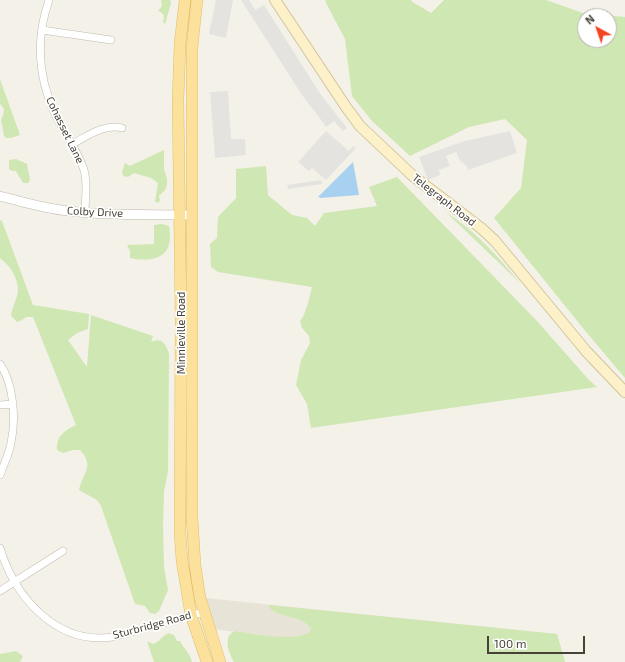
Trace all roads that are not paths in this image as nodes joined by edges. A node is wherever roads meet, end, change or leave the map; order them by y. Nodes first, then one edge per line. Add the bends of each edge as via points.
1 (49, 0) edge
2 (185, 0) edge
3 (197, 0) edge
4 (275, 0) edge
5 (42, 30) junction
6 (111, 40) dead end
7 (122, 128) dead end
8 (72, 144) junction
9 (0, 196) edge
10 (85, 213) junction
11 (186, 214) junction
12 (0, 364) edge
13 (625, 392) edge
14 (13, 404) junction
15 (0, 405) edge
16 (0, 475) edge
17 (0, 548) edge
18 (63, 551) dead end
19 (15, 583) junction
20 (0, 591) edge
21 (204, 612) junction
22 (191, 615) junction
23 (207, 662) edge
24 (220, 662) edge

1 - 5 street, Cohasset Lane
2 - 11 main road, Minnieville Road via 178,93
3 - 11 main road, Minnieville Road via 192,48
4 - 13 main road, Telegraph Road via 360,126 413,176 495,241 582,346
5 - 6 street
5 - 8 street, Cohasset Lane via 40,64 44,84 56,115
7 - 8 street via 106,128
8 - 10 street, Cohasset Lane via 85,175
9 - 10 street, Colby Drive via 51,209
10 - 11 street, Colby Drive
11 - 21 main road, Minnieville Road via 193,330 192,517 197,580
11 - 22 main road, Minnieville Road via 181,324 180,526 182,561
12 - 14 street
14 - 15 street
14 - 16 street via 11,442
17 - 19 street, Sturbridge Road
18 - 19 street
19 - 20 street
19 - 22 street, Sturbridge Road via 27,600 47,620 65,630 89,637 122,635
21 - 22 street, Sturbridge Road
21 - 24 main road, Minnieville Road
22 - 23 main road, Minnieville Road

